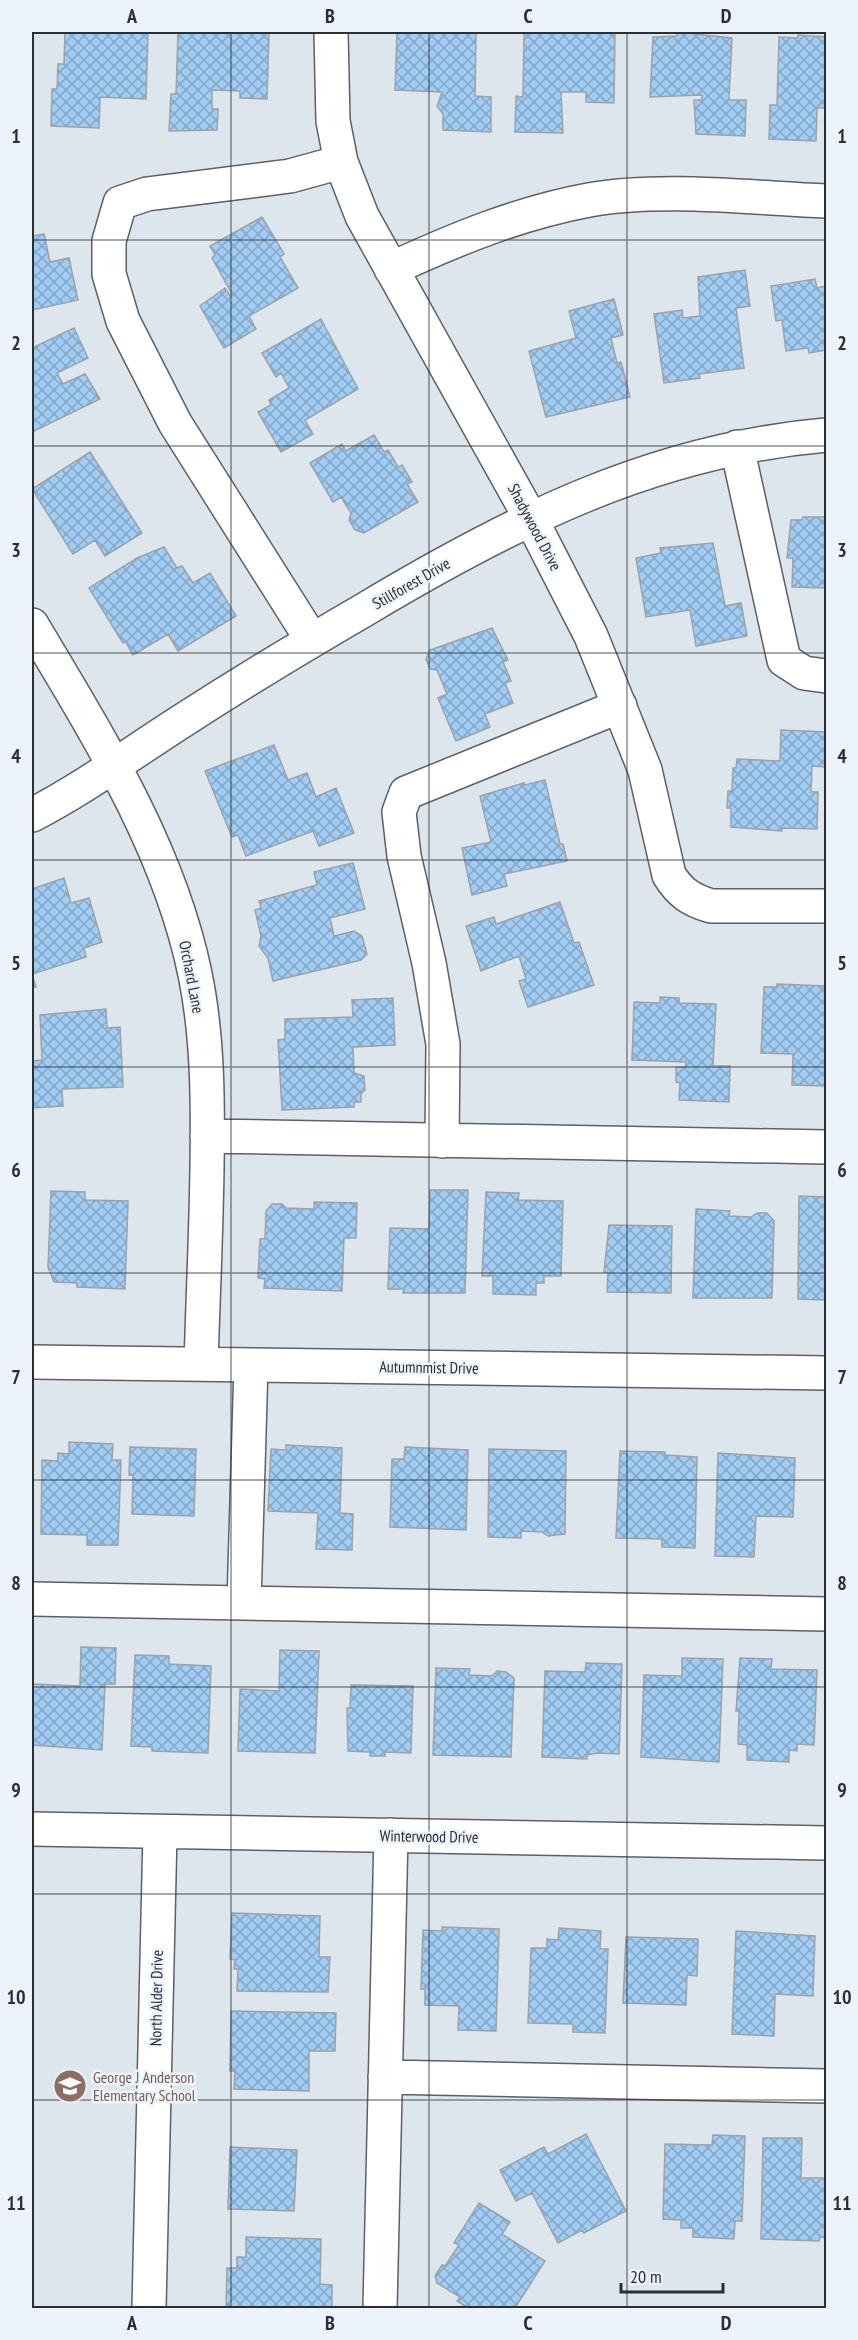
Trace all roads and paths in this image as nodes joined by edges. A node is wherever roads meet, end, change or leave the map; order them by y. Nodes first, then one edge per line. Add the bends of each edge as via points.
1 (331, 32) edge
2 (341, 162) junction
3 (826, 201) edge
4 (391, 269) junction
5 (826, 435) edge
6 (737, 447) junction
7 (531, 519) junction
8 (32, 625) edge
9 (312, 640) junction
10 (826, 676) edge
11 (620, 706) junction
12 (116, 766) junction
13 (32, 815) edge
14 (826, 906) edge
15 (207, 1136) junction
16 (442, 1141) junction
17 (826, 1147) edge
18 (32, 1362) edge
19 (201, 1364) junction
20 (251, 1365) junction
21 (826, 1373) edge
22 (32, 1599) edge
23 (244, 1603) junction
24 (826, 1614) edge
25 (32, 1829) edge
26 (160, 1832) junction
27 (391, 1835) junction
28 (826, 1843) edge
29 (386, 2077) junction
30 (826, 2086) edge
31 (149, 2308) edge
32 (380, 2308) edge

1 - 2 street, Shadywood Drive via 333,122
2 - 4 street, Shadywood Drive via 362,216
2 - 9 street via 290,176 147,194 120,203 109,241 109,274 123,321 175,423
3 - 4 street via 653,194 591,199 476,230
4 - 7 street, Shadywood Drive
5 - 6 street, Stillforest Drive
6 - 7 street, Stillforest Drive via 603,486
6 - 10 street via 784,660 804,673
7 - 9 street, Stillforest Drive via 436,567
7 - 11 street, Shadywood Drive via 591,636
8 - 12 street, Orchard Lane
9 - 12 street, Stillforest Drive
11 - 14 street, Shadywood Drive via 645,770 669,876 679,890 693,901 711,906
11 - 16 street via 406,793 399,812 404,856 443,1044
12 - 13 street, Stillforest Drive
12 - 15 street, Orchard Lane via 154,850 179,916 195,974 208,1098
15 - 16 street
15 - 19 street, Orchard Lane
16 - 17 street
18 - 19 street, Autumnmist Drive
19 - 20 street, Autumnmist Drive
20 - 21 street, Autumnmist Drive
20 - 23 street
22 - 23 street
23 - 24 street
25 - 26 street, Winterwood Drive
26 - 27 street, Winterwood Drive
26 - 31 street, North Alder Drive
27 - 28 street, Winterwood Drive
27 - 29 street
29 - 30 street
29 - 32 street

